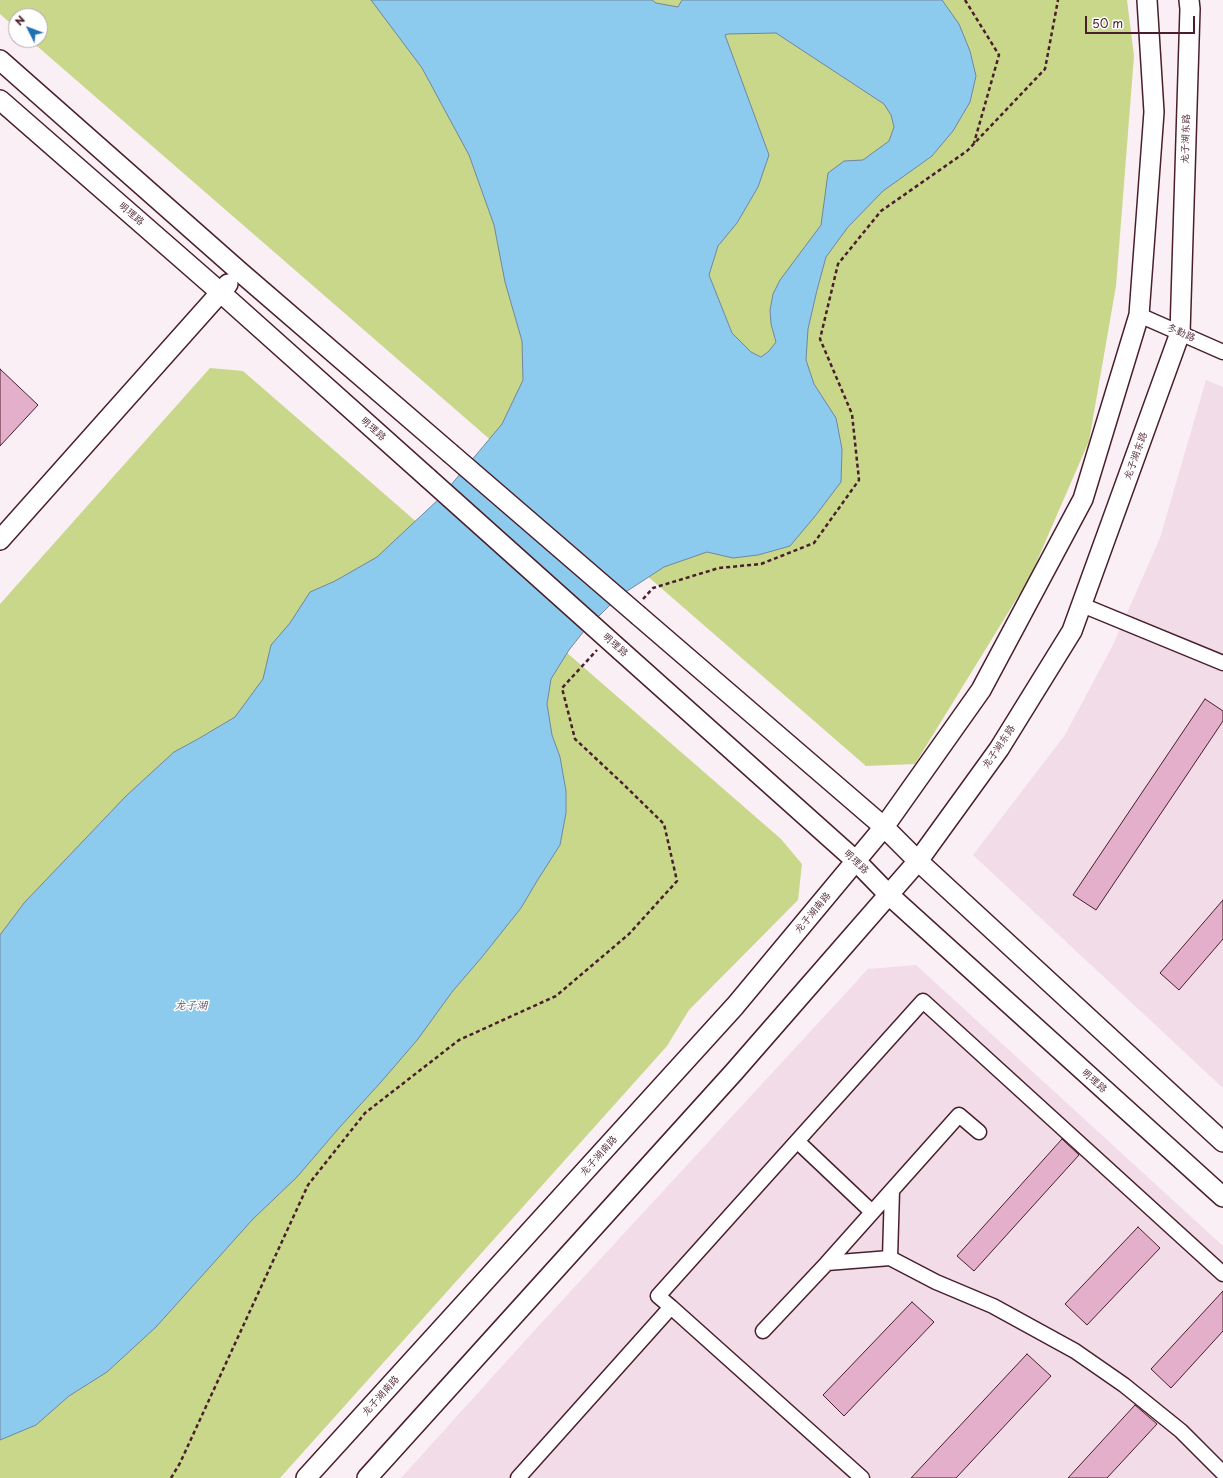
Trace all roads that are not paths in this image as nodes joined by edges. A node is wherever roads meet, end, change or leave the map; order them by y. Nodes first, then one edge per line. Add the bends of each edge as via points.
1 (1147, 0) edge
2 (1188, 0) edge
3 (0, 60) edge
4 (0, 100) edge
5 (239, 271) junction
6 (220, 292) junction
7 (1139, 314) junction
8 (1180, 333) junction
9 (1223, 352) edge
10 (0, 540) edge
11 (1082, 605) junction
12 (1223, 663) edge
13 (884, 827) junction
14 (856, 861) junction
15 (918, 861) junction
16 (889, 895) junction
17 (980, 1132) dead end
18 (797, 1141) junction
19 (1223, 1142) edge
20 (892, 1190) junction
21 (1223, 1197) edge
22 (872, 1212) junction
23 (890, 1258) junction
24 (827, 1264) junction
25 (1223, 1274) edge
26 (671, 1307) junction
27 (763, 1331) dead end
28 (1223, 1473) edge
29 (306, 1478) edge
30 (367, 1478) edge
31 (518, 1478) edge
32 (862, 1478) edge

1 - 7 street via 1154,112
2 - 8 street, 龙子湖东路 via 1190,9
3 - 5 street
4 - 6 street, 明理路
5 - 6 street
5 - 13 street, bridge via 450,453 641,608
6 - 10 street
6 - 14 street, 明理路, bridge
7 - 8 street, 冬勤路
7 - 13 street via 1083,500 980,690
8 - 9 street, 冬勤路
8 - 11 street, 龙子湖东路
11 - 12 street
11 - 15 street, 龙子湖东路 via 1072,631 999,749
13 - 14 street, 龙子湖南路
13 - 15 street
14 - 16 street, 明理路
14 - 29 street, 龙子湖南路 via 735,1006
15 - 16 street
15 - 19 street
16 - 21 street, 明理路
16 - 30 street via 734,1072
17 - 20 street via 959,1115
18 - 22 street
18 - 25 street via 923,1001
18 - 26 street via 658,1296
20 - 22 street
20 - 23 street
22 - 24 street
23 - 24 street
23 - 28 street via 936,1282 993,1306 1075,1351 1124,1385 1181,1432
24 - 27 street
26 - 31 street
26 - 32 street

